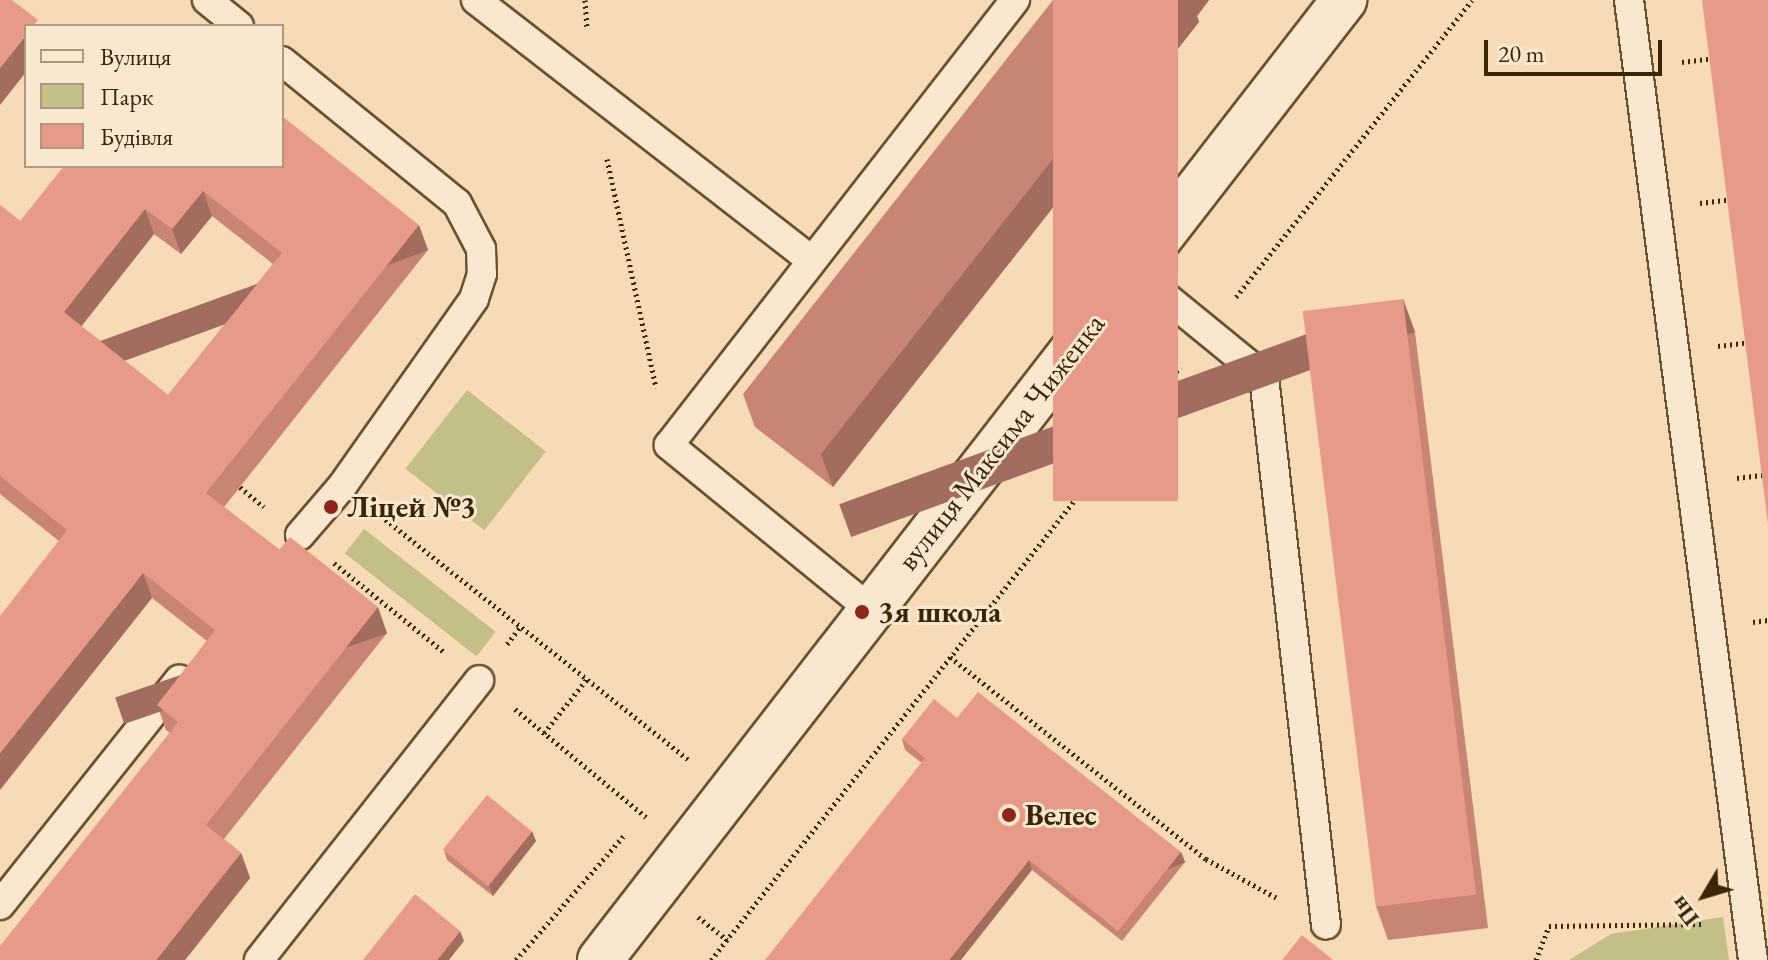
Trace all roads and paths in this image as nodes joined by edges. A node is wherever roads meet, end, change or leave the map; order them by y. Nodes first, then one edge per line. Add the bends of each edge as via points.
1 (207, 0) edge
2 (476, 0) edge
3 (1015, 0) edge
4 (1344, 0) edge
5 (1472, 0) edge
6 (1629, 0) edge
7 (237, 24) edge
8 (284, 63) edge
9 (592, 90) junction
10 (812, 261) junction
11 (1134, 271) junction
12 (1209, 330) junction
13 (669, 445) junction
14 (343, 485) junction
15 (300, 535) dead end
16 (871, 610) junction
17 (950, 657) junction
18 (587, 679) junction
19 (179, 680) edge
20 (479, 680) dead end
21 (544, 733) dead end
22 (730, 792) junction
23 (0, 905) edge
24 (1747, 923) junction
25 (1326, 925) joint
26 (605, 958) edge
27 (259, 960) edge
28 (711, 960) edge
29 (1536, 960) edge
30 (1753, 960) edge

1 - 7 lane
2 - 9 lane
3 - 10 lane
4 - 11 street, вулиця Максима Чиженка
5 - 12 path
6 - 24 lane
8 - 14 lane via 457,203 481,249 482,274 474,299
9 - 10 lane
9 - 13 path
10 - 13 lane
11 - 12 lane
11 - 16 street, вулиця Максима Чиженка
12 - 17 path
12 - 25 lane via 1264,377
13 - 16 lane
14 - 15 lane
14 - 18 path
16 - 22 street, вулиця Максима Чиженка
17 - 25 path via 1206,859
17 - 28 path
18 - 21 path
18 - 22 path
19 - 23 lane
20 - 27 lane
22 - 26 street, вулиця Максима Чиженка
24 - 29 path via 1549,926
24 - 30 lane

